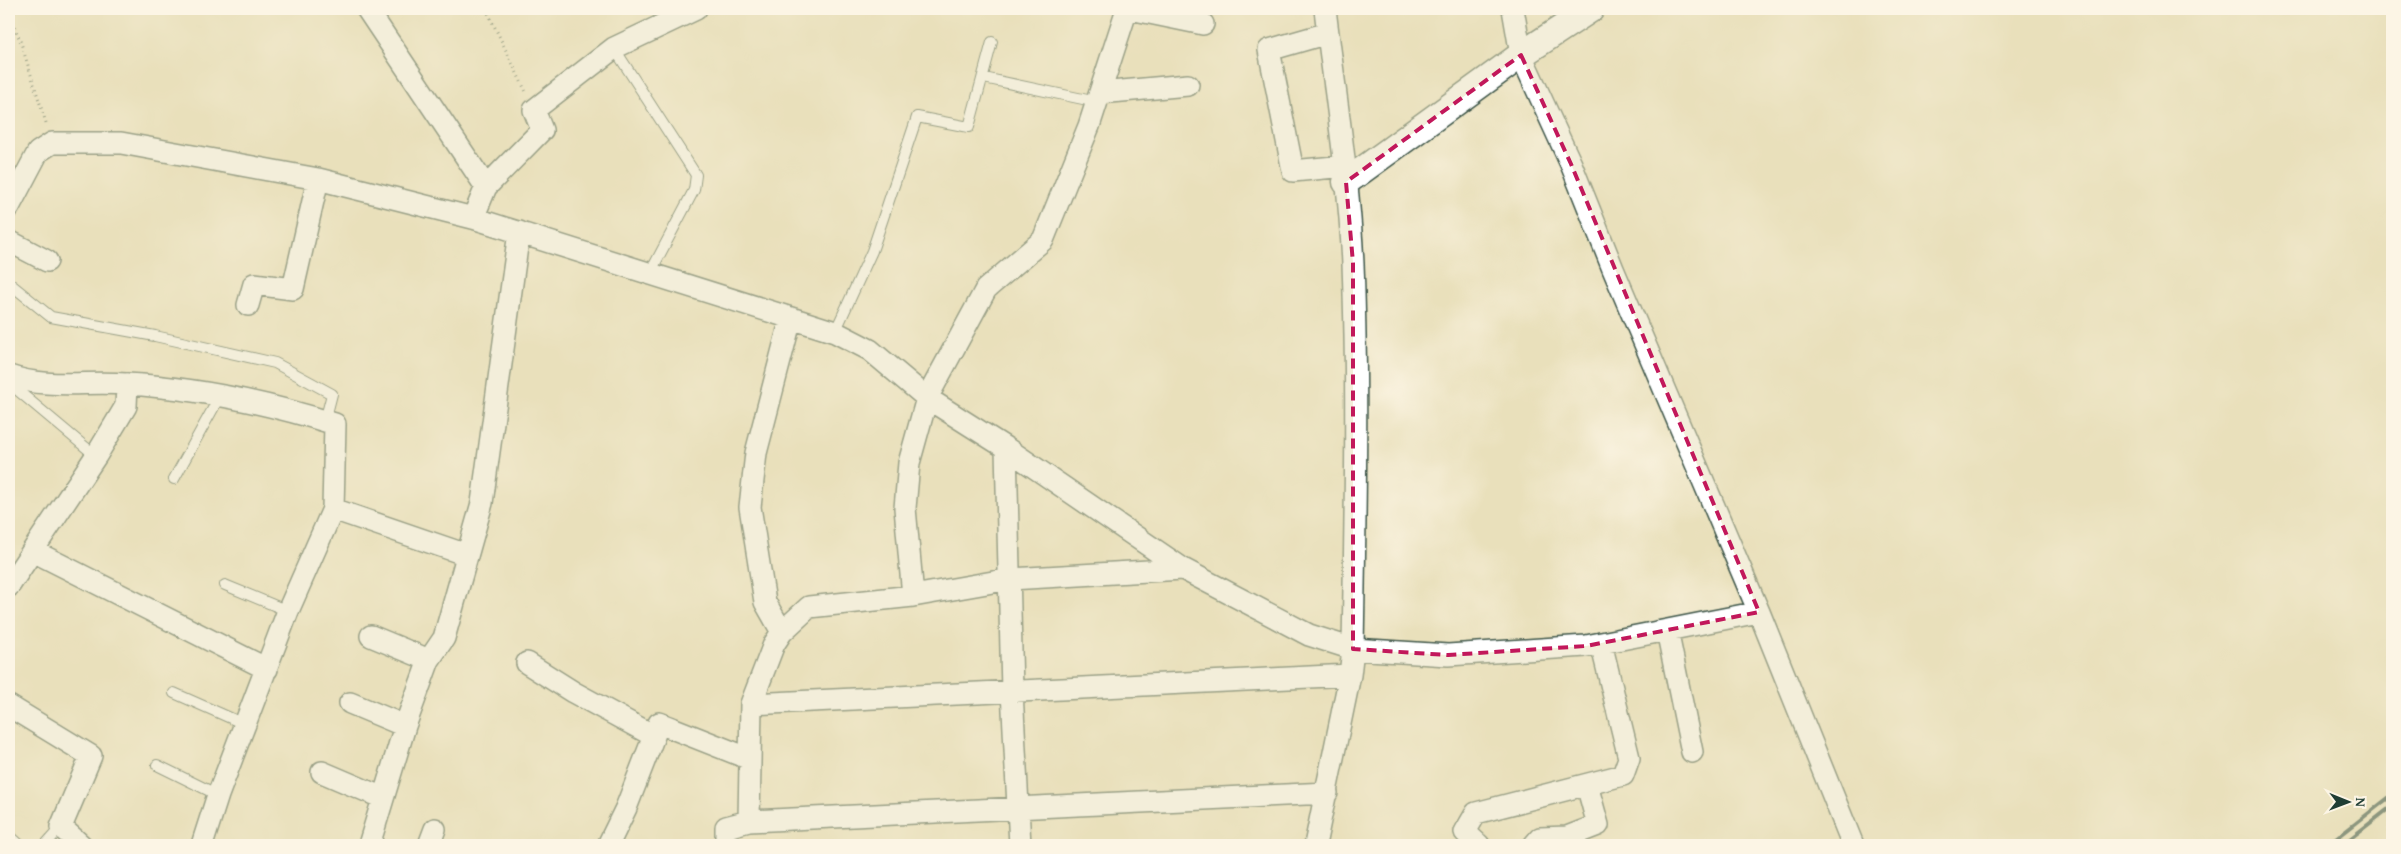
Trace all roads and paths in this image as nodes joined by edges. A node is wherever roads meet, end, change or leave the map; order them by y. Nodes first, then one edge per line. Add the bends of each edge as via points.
1 (367, 9) edge
2 (486, 9) edge
3 (696, 9) edge
4 (1129, 9) edge
5 (1325, 9) edge
6 (1513, 9) edge
7 (1590, 9) edge
8 (9, 13) edge
9 (1203, 24) dead end
10 (1328, 33) junction
11 (992, 42) dead end
12 (614, 48) junction
13 (1521, 55) junction
14 (984, 78) junction
15 (1188, 84) dead end
16 (1098, 97) junction
17 (534, 110) junction
18 (52, 144) junction
19 (1346, 174) junction
20 (318, 179) junction
21 (486, 187) junction
22 (9, 207) edge
23 (473, 218) junction
24 (520, 232) junction
25 (9, 241) edge
26 (47, 261) dead end
27 (650, 273) junction
28 (9, 283) edge
29 (248, 305) dead end
30 (791, 318) junction
31 (835, 332) junction
32 (13, 378) edge
33 (127, 384) junction
34 (217, 395) junction
35 (927, 398) junction
36 (325, 421) junction
37 (1006, 448) junction
38 (96, 456) junction
39 (174, 479) dead end
40 (333, 509) junction
41 (33, 551) junction
42 (467, 555) junction
43 (1183, 569) junction
44 (1010, 578) junction
45 (225, 585) dead end
46 (9, 586) edge
47 (913, 596) junction
48 (288, 611) junction
49 (1759, 612) junction
50 (1667, 630) junction
51 (782, 632) junction
52 (371, 636) dead end
53 (1601, 643) junction
54 (1353, 649) junction
55 (429, 660) junction
56 (527, 663) dead end
57 (267, 669) junction
58 (1350, 674) junction
59 (1012, 691) junction
60 (174, 693) dead end
61 (350, 703) dead end
62 (751, 704) junction
63 (9, 706) edge
64 (244, 724) junction
65 (405, 726) junction
66 (654, 736) junction
67 (1692, 752) dead end
68 (750, 759) junction
69 (156, 765) dead end
70 (322, 772) dead end
71 (1587, 785) junction
72 (1327, 794) junction
73 (218, 795) junction
74 (383, 798) junction
75 (1018, 808) junction
76 (749, 821) junction
77 (61, 827) junction
78 (9, 835) edge
79 (20, 845) edge
80 (45, 845) edge
81 (81, 845) edge
82 (202, 845) edge
83 (369, 845) edge
84 (608, 845) edge
85 (726, 845) edge
86 (1020, 845) edge
87 (1315, 845) edge
88 (1479, 845) edge
89 (1534, 845) edge
90 (1852, 845) edge

1 - 21 street
2 - 17 path
3 - 12 street
4 - 9 street
4 - 16 street
5 - 10 street
6 - 13 street
7 - 13 street
8 - 18 path
10 - 19 street
10 - 19 street via 1269,50 1293,171
11 - 14 lane
12 - 17 street
12 - 27 lane via 696,175 694,190
13 - 19 street
13 - 49 street via 1571,164
14 - 16 lane
14 - 31 lane via 969,127 917,117 872,251
15 - 16 street
16 - 35 street via 1043,240 986,289
17 - 21 street via 542,130
18 - 20 street via 121,143
18 - 22 street via 38,152
19 - 54 street via 1353,263 1356,474
20 - 23 street
20 - 29 street via 293,290 254,284
21 - 23 street
23 - 24 street
24 - 27 street
24 - 42 street via 482,503
25 - 26 street
27 - 30 street
28 - 36 lane via 51,317 275,363 332,394
30 - 31 street
30 - 51 street via 756,453 750,507 765,602
31 - 35 street via 870,350
32 - 33 street via 40,383
32 - 38 lane via 16,389
33 - 34 street
33 - 38 street via 126,406
34 - 36 street via 266,404
34 - 39 lane via 216,404
35 - 37 street
35 - 47 street via 909,462 904,508
36 - 40 street via 335,424
37 - 43 street
37 - 44 street
38 - 41 street
40 - 42 street
40 - 48 street
41 - 46 street
41 - 57 street
42 - 55 street via 444,638
43 - 44 street
43 - 54 street via 1309,635
44 - 47 street
44 - 59 street
45 - 48 lane
47 - 51 street via 809,607
48 - 57 street
49 - 50 street
49 - 90 street
50 - 53 street
50 - 67 street
51 - 62 street via 774,644
52 - 55 street
53 - 54 street via 1448,654
53 - 71 street via 1628,758 1623,775
54 - 58 street
55 - 65 street
56 - 66 street
57 - 64 street
58 - 59 street
58 - 72 street
59 - 62 street
59 - 75 street
60 - 64 lane
61 - 65 street
62 - 68 street
63 - 77 street via 91,756
64 - 73 street
65 - 74 street
66 - 68 street via 659,723
66 - 84 street
68 - 76 street
69 - 73 lane
70 - 74 street
71 - 88 street via 1476,814 1465,832
71 - 89 street via 1598,825 1567,836 1540,838
72 - 75 street
72 - 87 street
73 - 82 street
74 - 83 street
75 - 76 street
75 - 86 street
76 - 85 street via 726,827
77 - 80 lane
77 - 81 street
78 - 79 lane

